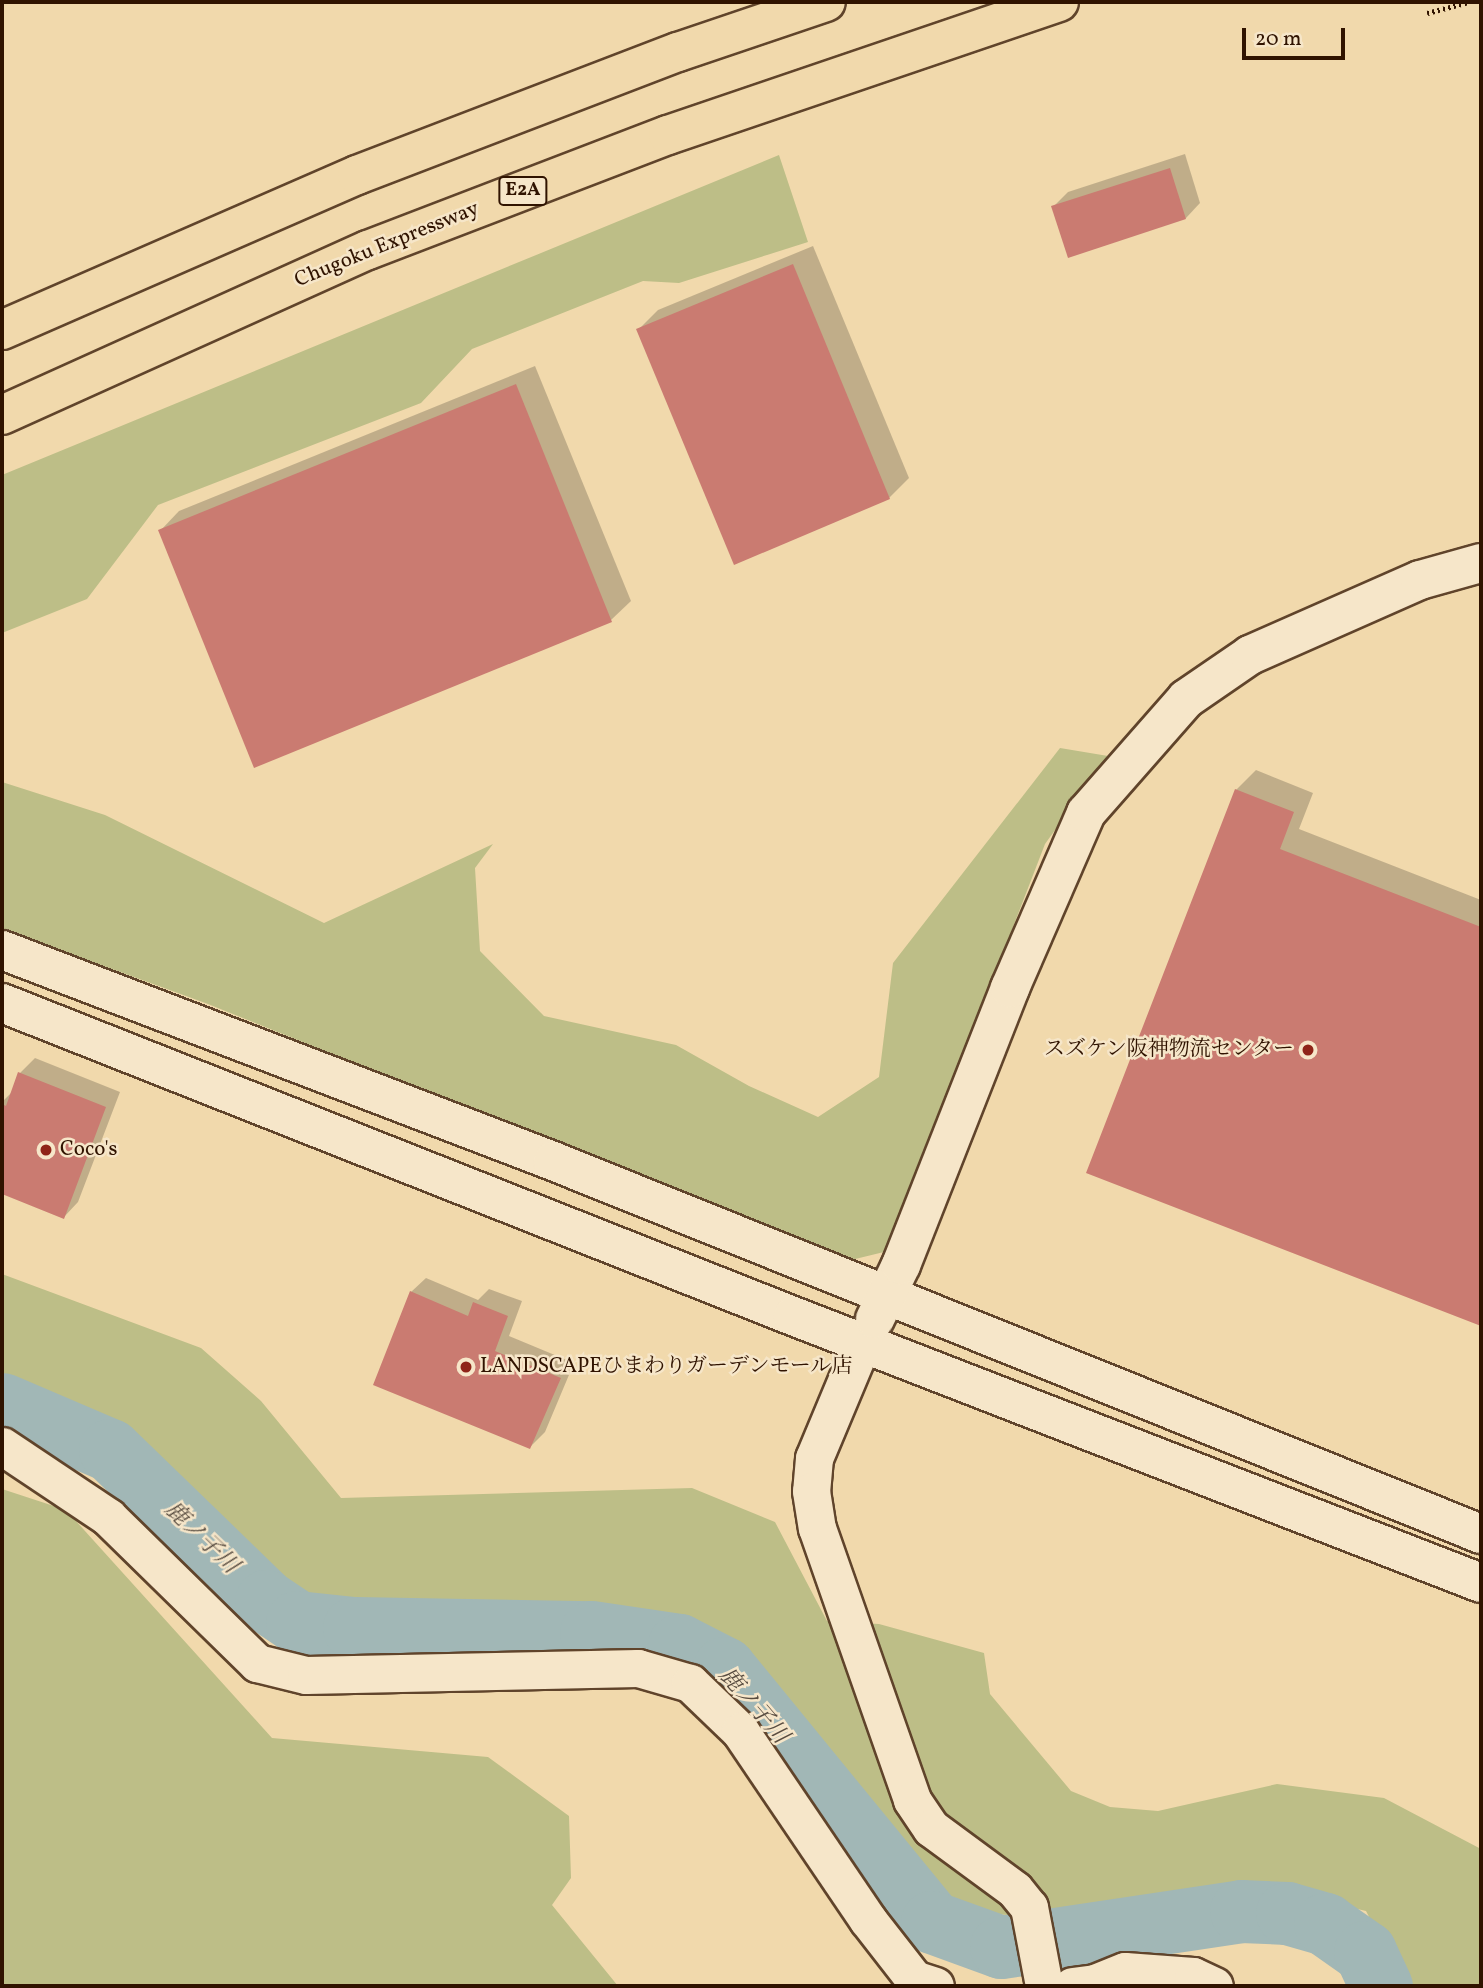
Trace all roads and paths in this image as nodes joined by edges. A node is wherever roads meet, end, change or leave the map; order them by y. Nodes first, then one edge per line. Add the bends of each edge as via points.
1 (826, 2) edge
2 (1059, 2) edge
3 (1469, 2) edge
4 (1427, 13) dead end
5 (2, 330) edge
6 (2, 415) edge
7 (1481, 563) edge
8 (2, 950) edge
9 (2, 1003) edge
10 (886, 1297) junction
11 (863, 1341) junction
12 (2, 1446) edge
13 (1481, 1534) edge
14 (1481, 1583) edge
15 (935, 1986) edge
16 (1044, 1986) edge
17 (1072, 1986) edge
18 (1214, 1986) edge

1 - 5 highway via 678,52 357,175
2 - 6 highway, Chugoku Expressway / E2A via 668,135 368,250
3 - 4 path
7 - 10 street via 1420,580 1250,655 1186,699 1086,813
8 - 10 street via 553,1161
9 - 11 street
10 - 11 street
10 - 13 street
11 - 14 street
11 - 16 street via 814,1458 811,1490 817,1528 912,1800 932,1828 1015,1890 1029,1907
12 - 15 street via 108,1517 257,1663 306,1675 638,1668 690,1683 740,1731 868,1920 914,1979
17 - 18 street via 1125,1971 1193,1976

